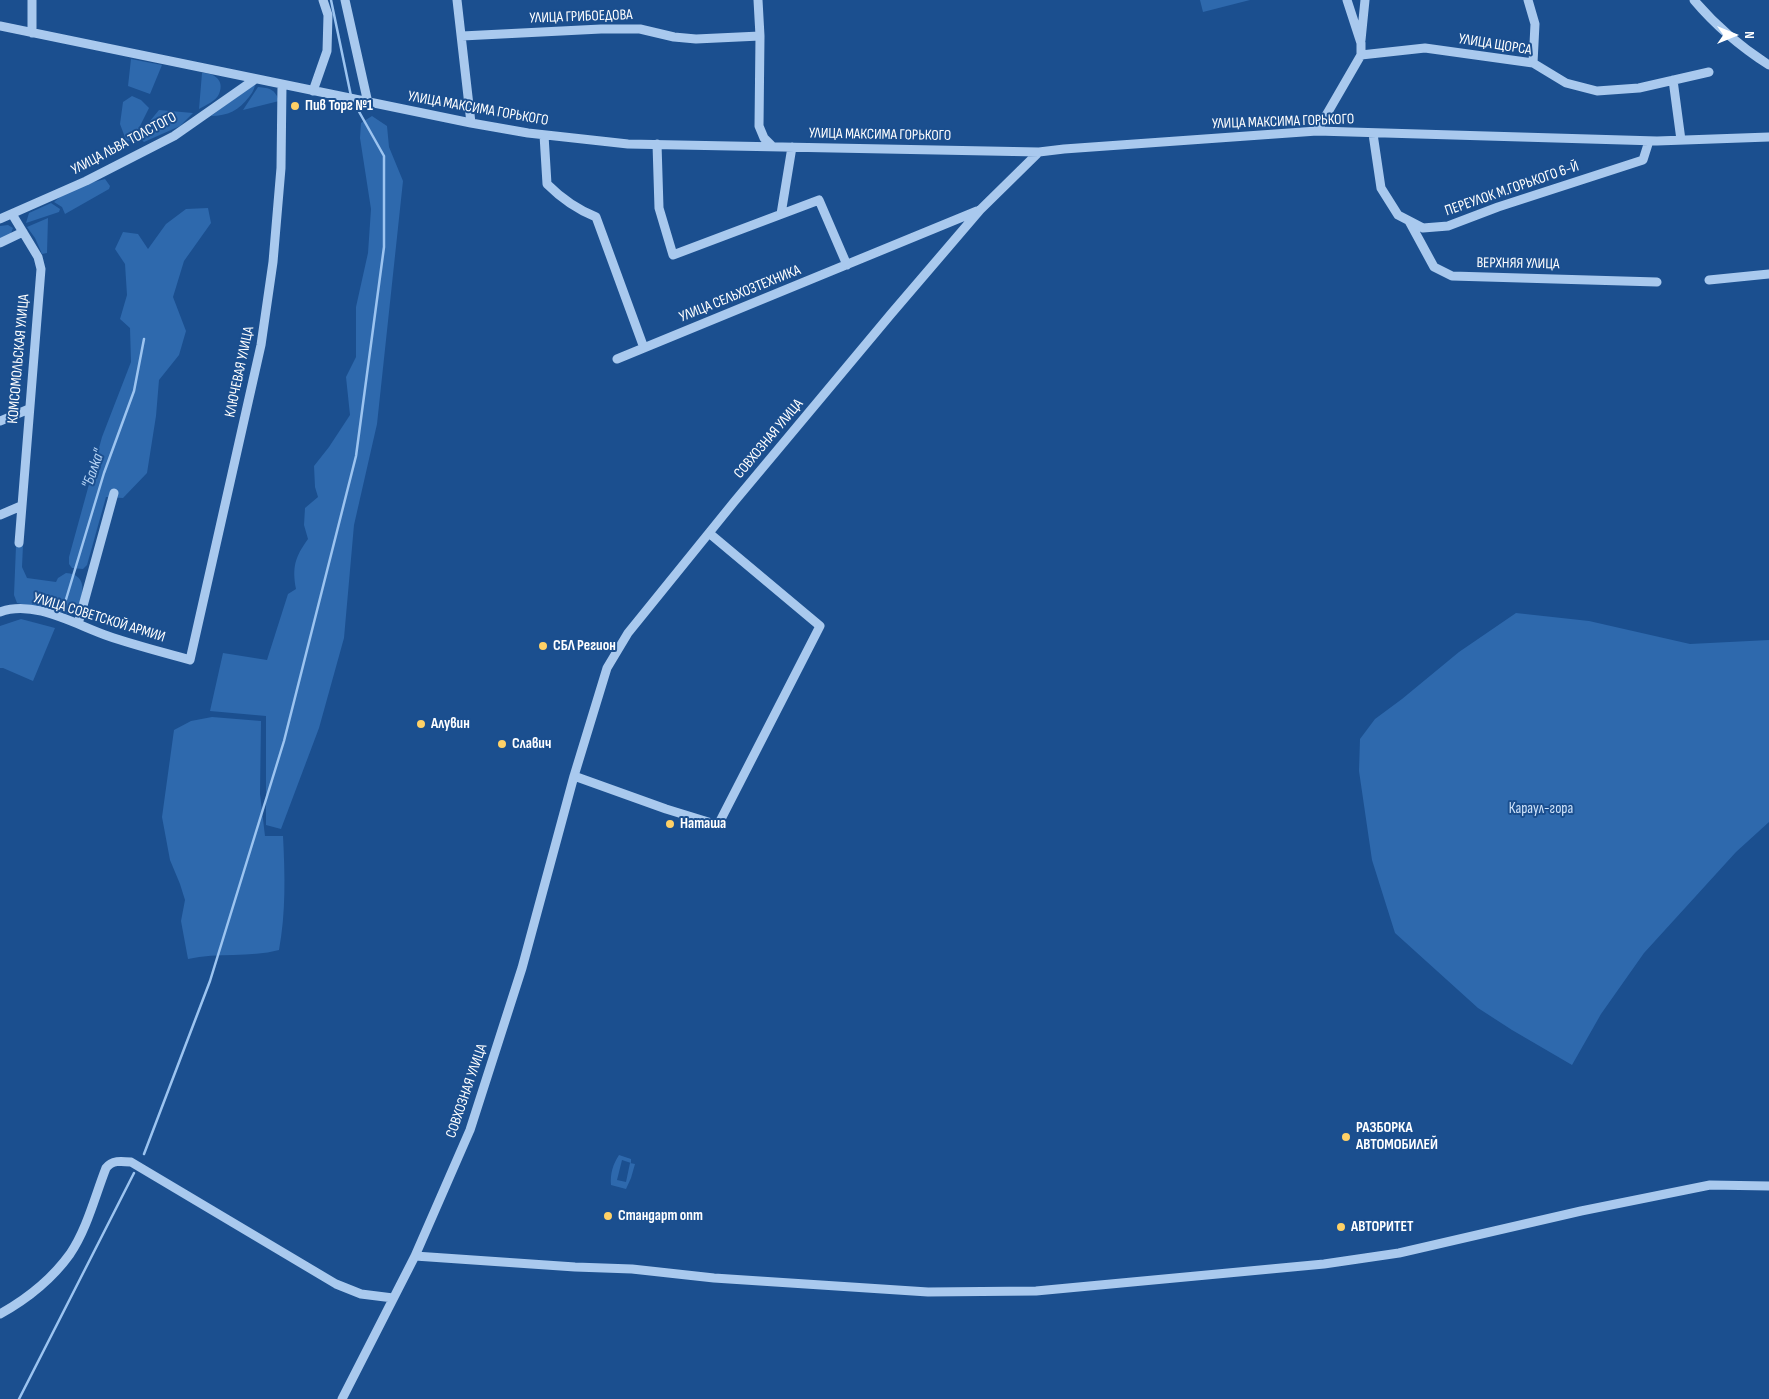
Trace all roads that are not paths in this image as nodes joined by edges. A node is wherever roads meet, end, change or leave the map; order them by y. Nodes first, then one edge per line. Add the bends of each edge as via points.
1 (32, 0) edge
2 (323, 0) edge
3 (345, 0) edge
4 (457, 0) edge
5 (758, 0) edge
6 (1347, 0) edge
7 (1365, 0) edge
8 (1528, 0) edge
9 (1694, 0) edge
10 (0, 26) edge
11 (32, 33) junction
12 (462, 36) junction
13 (760, 36) junction
14 (1361, 43) junction
15 (1361, 55) junction
16 (1534, 63) junction
17 (1769, 65) edge
18 (1709, 72) dead end
19 (254, 80) junction
20 (1673, 80) junction
21 (282, 85) junction
22 (313, 91) junction
23 (368, 103) junction
24 (470, 123) junction
25 (1318, 132) junction
26 (1373, 134) junction
27 (544, 135) junction
28 (1769, 137) edge
29 (1681, 140) junction
30 (1649, 141) junction
31 (657, 144) junction
32 (772, 146) junction
33 (792, 147) junction
34 (1038, 152) junction
35 (980, 210) junction
36 (12, 214) junction
37 (781, 214) junction
38 (0, 219) edge
39 (1408, 221) junction
40 (23, 232) junction
41 (0, 243) edge
42 (847, 265) junction
43 (1769, 274) edge
44 (1709, 280) dead end
45 (1657, 282) dead end
46 (644, 348) junction
47 (617, 359) dead end
48 (29, 409) junction
49 (0, 421) edge
50 (114, 493) dead end
51 (21, 506) junction
52 (0, 515) edge
53 (709, 532) junction
54 (19, 543) dead end
55 (0, 612) edge
56 (78, 624) junction
57 (190, 660) joint
58 (574, 776) junction
59 (1769, 1186) edge
60 (415, 1256) junction
61 (393, 1298) junction
62 (0, 1314) edge
63 (342, 1399) edge

1 - 11 street
2 - 22 street via 328,15 326,51
3 - 23 street
4 - 12 street
5 - 13 street
6 - 14 street
7 - 14 street
8 - 16 street via 1535,24
9 - 17 street via 1707,16 1749,53
10 - 11 street, УЛИЦА МАКСИМА ГОРЬКОГО
11 - 19 street, УЛИЦА МАКСИМА ГОРЬКОГО
12 - 13 street, УЛИЦА ГРИБОЕДОВА via 640,29 696,39
12 - 24 street
13 - 32 street via 759,126
14 - 15 street
15 - 16 street, УЛИЦА ЩОРСА via 1425,48
15 - 25 street
16 - 20 street, УЛИЦА ЩОРСА via 1566,83 1597,91 1639,88
18 - 20 street, УЛИЦА ЩОРСА
19 - 21 street, УЛИЦА МАКСИМА ГОРЬКОГО
19 - 36 street, УЛИЦА ЛЬВА ТОЛСТОГО via 174,136
20 - 29 street
21 - 22 street, УЛИЦА МАКСИМА ГОРЬКОГО
21 - 57 street, КЛЮЧЕВАЯ УЛИЦА via 281,168 273,262 261,345
22 - 23 street, УЛИЦА МАКСИМА ГОРЬКОГО
23 - 24 street, УЛИЦА МАКСИМА ГОРЬКОГО
24 - 27 street, УЛИЦА МАКСИМА ГОРЬКОГО
25 - 26 street, УЛИЦА МАКСИМА ГОРЬКОГО
25 - 34 street, УЛИЦА МАКСИМА ГОРЬКОГО
26 - 30 street, УЛИЦА МАКСИМА ГОРЬКОГО
26 - 39 street via 1381,188 1398,215
27 - 31 street, УЛИЦА МАКСИМА ГОРЬКОГО
27 - 46 street via 547,184 576,209 596,217
28 - 29 street, УЛИЦА МАКСИМА ГОРЬКОГО
29 - 30 street, УЛИЦА МАКСИМА ГОРЬКОГО
30 - 39 street, ПЕРЕУЛОК М.ГОРЬКОГО 6-Й via 1643,160 1448,226 1423,228
31 - 32 street, УЛИЦА МАКСИМА ГОРЬКОГО
31 - 37 street via 659,208 673,255
32 - 33 street, УЛИЦА МАКСИМА ГОРЬКОГО
33 - 34 street, УЛИЦА МАКСИМА ГОРЬКОГО
33 - 37 street
34 - 35 street, СОВХОЗНАЯ УЛИЦА
35 - 42 street, УЛИЦА СЕЛЬХОЗТЕХНИКА
35 - 53 street, СОВХОЗНАЯ УЛИЦА
36 - 38 street, УЛИЦА ЛЬВА ТОЛСТОГО
36 - 40 street, КОМСОМОЛЬСКАЯ УЛИЦА
37 - 42 street via 819,200
39 - 45 street, ВЕРХНЯЯ УЛИЦА via 1434,266 1452,276
40 - 41 street
40 - 48 street, КОМСОМОЛЬСКАЯ УЛИЦА via 38,257 41,269
42 - 46 street, УЛИЦА СЕЛЬХОЗТЕХНИКА
43 - 44 street
46 - 47 street, УЛИЦА СЕЛЬХОЗТЕХНИКА
48 - 49 street
48 - 51 street, КОМСОМОЛЬСКАЯ УЛИЦА
50 - 56 street
51 - 52 street
51 - 54 street, КОМСОМОЛЬСКАЯ УЛИЦА
53 - 58 street, СОВХОЗНАЯ УЛИЦА via 628,633 606,668
53 - 58 street via 820,626 718,825
55 - 56 street, УЛИЦА СОВЕТСКОЙ АРМИИ via 30,609
56 - 57 street, УЛИЦА СОВЕТСКОЙ АРМИИ via 107,636
58 - 60 street, СОВХОЗНАЯ УЛИЦА via 522,968 470,1130
59 - 60 street via 1710,1185 1390,1254 1324,1264 1036,1291 928,1292
60 - 61 street, СОВХОЗНАЯ УЛИЦА
61 - 62 street via 361,1294 336,1284 131,1162 122,1161 106,1168 70,1253 35,1291
61 - 63 street, СОВХОЗНАЯ УЛИЦА

